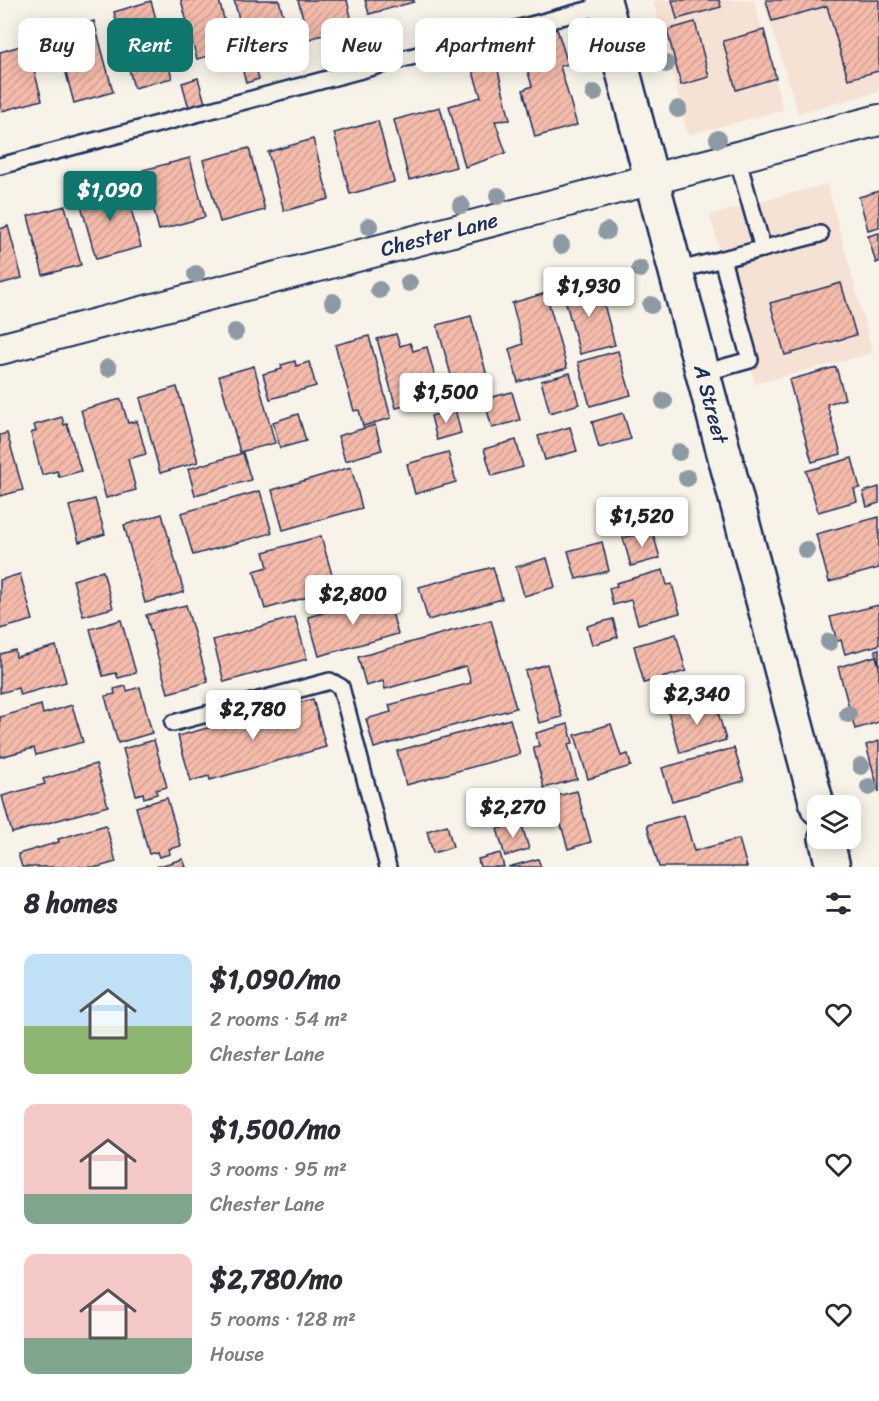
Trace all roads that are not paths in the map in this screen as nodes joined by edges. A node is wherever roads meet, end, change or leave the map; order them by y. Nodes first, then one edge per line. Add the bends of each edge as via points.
1 (605, 2) edge
2 (879, 120) edge
3 (737, 157) junction
4 (0, 166) edge
5 (652, 180) junction
6 (820, 234) dead end
7 (763, 249) junction
8 (722, 259) junction
9 (676, 271) junction
10 (0, 349) edge
11 (703, 373) junction
12 (173, 723) dead end
13 (815, 795) edge
14 (829, 849) edge
15 (388, 867) edge
16 (833, 867) edge

1 - 4 lane
1 - 5 street, A Street
2 - 3 street, Chester Lane
3 - 5 street, Chester Lane
3 - 7 lane
5 - 9 street, A Street
5 - 10 street, Chester Lane
6 - 7 lane
7 - 8 lane
8 - 9 lane
8 - 11 lane via 750,360
9 - 11 street, A Street
11 - 13 street, A Street
12 - 15 lane via 330,681 340,687
14 - 16 street

